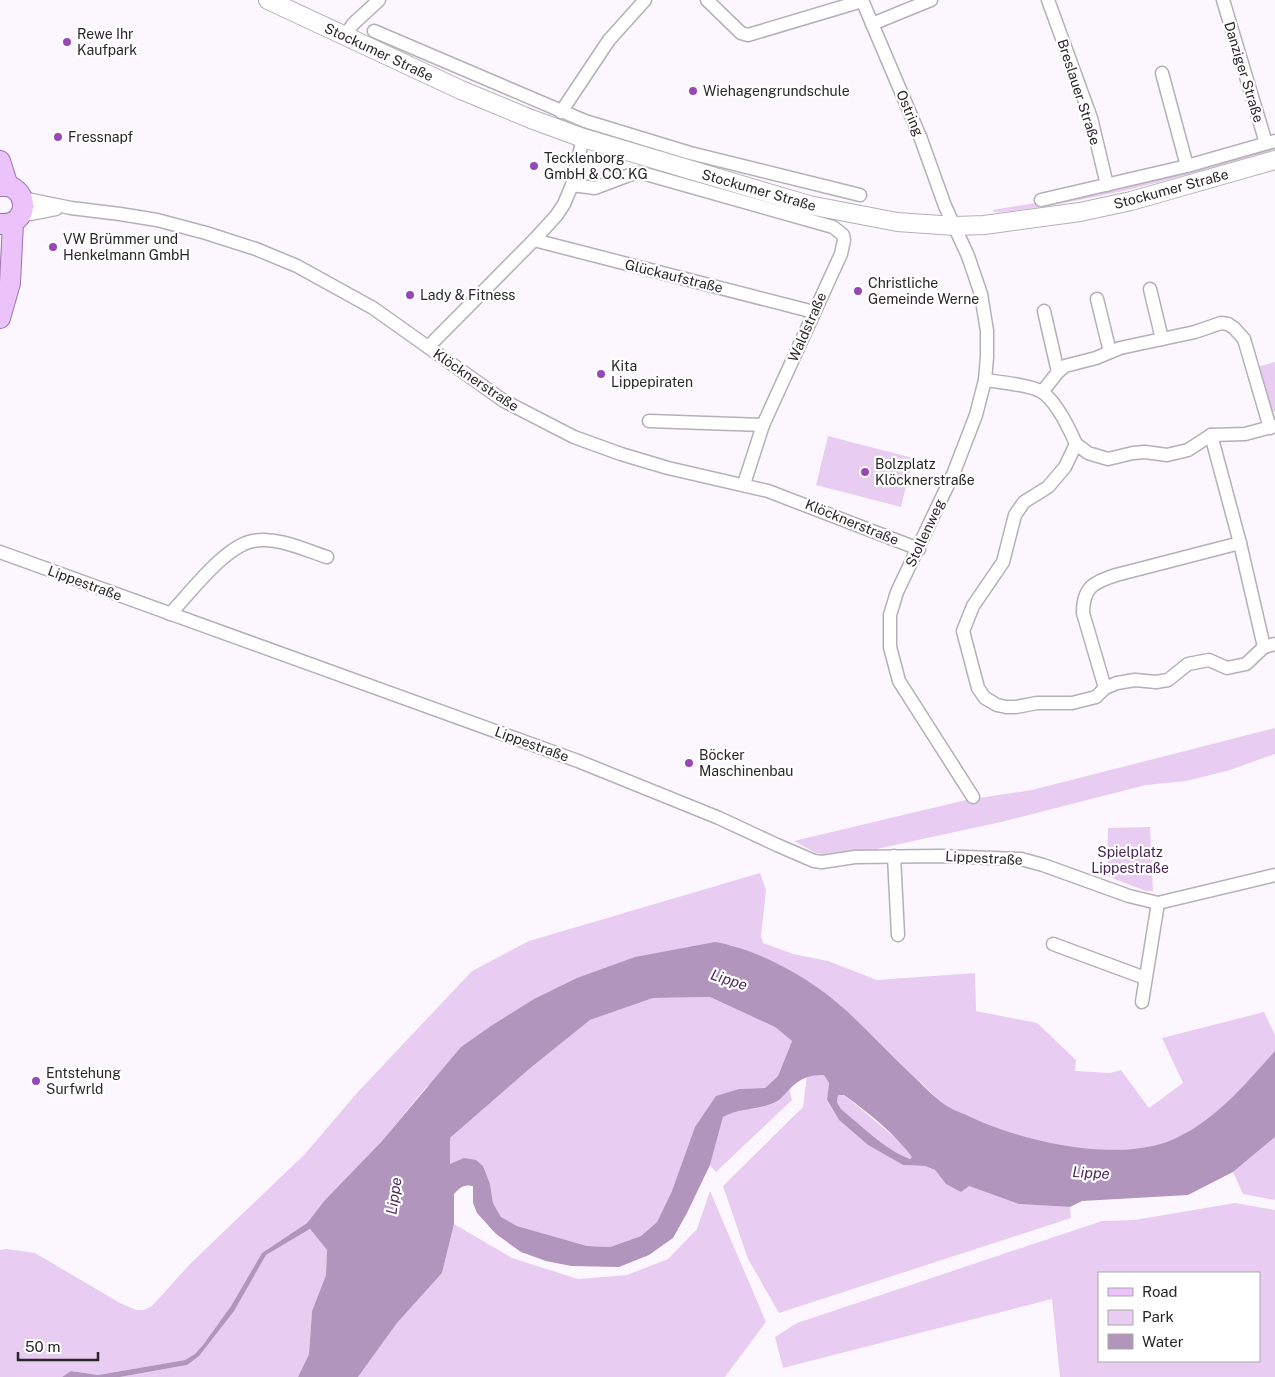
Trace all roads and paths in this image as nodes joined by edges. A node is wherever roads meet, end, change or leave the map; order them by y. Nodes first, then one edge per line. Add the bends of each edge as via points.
1 (268, 0) edge
2 (379, 0) edge
3 (645, 0) edge
4 (706, 0) edge
5 (931, 0) edge
6 (1048, 0) edge
7 (1223, 0) edge
8 (862, 1) edge
9 (872, 24) junction
10 (374, 31) dead end
11 (344, 36) junction
12 (1162, 73) dead end
13 (561, 112) junction
14 (583, 138) junction
15 (1270, 142) edge
16 (1275, 160) edge
17 (0, 161) edge
18 (1187, 166) junction
19 (572, 185) junction
20 (1107, 185) junction
21 (860, 195) dead end
22 (1041, 200) dead end
23 (11, 205) edge
24 (955, 226) junction
25 (839, 230) joint
26 (534, 240) junction
27 (1150, 289) dead end
28 (1097, 300) dead end
29 (1044, 311) dead end
30 (814, 312) junction
31 (0, 318) edge
32 (1162, 339) junction
33 (428, 347) junction
34 (1110, 352) junction
35 (1058, 372) junction
36 (985, 380) junction
37 (1042, 392) junction
38 (649, 421) dead end
39 (764, 425) junction
40 (1273, 427) edge
41 (1211, 435) junction
42 (1076, 444) junction
43 (744, 484) junction
44 (1240, 543) junction
45 (919, 549) junction
46 (0, 552) edge
47 (328, 558) dead end
48 (170, 614) junction
49 (1269, 646) edge
50 (1105, 688) junction
51 (973, 797) dead end
52 (894, 856) junction
53 (1274, 878) edge
54 (1158, 903) junction
55 (898, 935) dead end
56 (1053, 944) dead end
57 (1145, 978) junction
58 (1142, 1002) dead end

1 - 11 main road, Stockumer Straße
2 - 11 street
3 - 13 street via 609,40
4 - 8 street via 741,33 748,35
5 - 9 street
6 - 20 street, Breslauer Straße via 1091,118
7 - 15 street, Danziger Straße
8 - 9 street, Ostring
9 - 24 street, Ostring
10 - 13 street, Stockumer Straße
11 - 14 main road, Stockumer Straße via 461,90
12 - 18 street, Stockumer Straße
13 - 21 street, Stockumer Straße via 690,154
14 - 19 street
14 - 24 main road, Stockumer Straße via 809,205 897,222
15 - 18 street, Stockumer Straße
16 - 24 main road, Stockumer Straße via 1097,209 1024,221
17 - 23 main road
18 - 20 street, Stockumer Straße
19 - 25 street, Stockumer Straße via 596,188 642,173
19 - 26 street via 564,204
20 - 22 street, Stockumer Straße
23 - 31 main road via 10,283
23 - 33 street, Klöcknerstraße via 72,208 157,220 256,249 338,288
24 - 36 street, Stollenweg via 975,276 984,311 987,331
25 - 30 street, Waldstraße via 844,240 841,254
26 - 30 street, Glückaufstraße
26 - 33 street
27 - 32 street
28 - 34 street
29 - 35 street
30 - 39 street, Waldstraße
32 - 34 street
32 - 40 street via 1221,323 1234,328 1244,339
33 - 43 street, Klöcknerstraße via 504,402 574,436 668,468
34 - 35 street via 1065,366
35 - 37 street
36 - 37 street
36 - 45 street, Stollenweg via 966,444
37 - 42 street via 1064,420
38 - 39 street
39 - 43 street, Waldstraße
40 - 41 street via 1245,434
41 - 42 street via 1188,450 1167,455 1139,452 1108,459 1088,453
41 - 44 street
42 - 50 street via 1065,467 1048,487 1024,502 1016,515 1003,562 973,606 963,631 978,688 997,705 1016,707 1072,703 1096,697
43 - 45 street, Klöcknerstraße via 795,500
44 - 49 street
44 - 50 street via 1116,575 1097,581 1089,588 1083,613
45 - 51 street, Stollenweg via 897,592 890,615 893,664 909,699
46 - 48 street, Lippestraße
47 - 48 street via 283,543 254,540 242,544 220,560
48 - 52 street, Lippestraße via 578,760 814,860
49 - 50 street via 1246,664 1227,668 1209,660 1188,664 1168,680 1135,680
52 - 54 street, Lippestraße via 990,857 1031,861
52 - 55 street
53 - 54 street, Lippestraße
54 - 57 street
56 - 57 street
57 - 58 street

